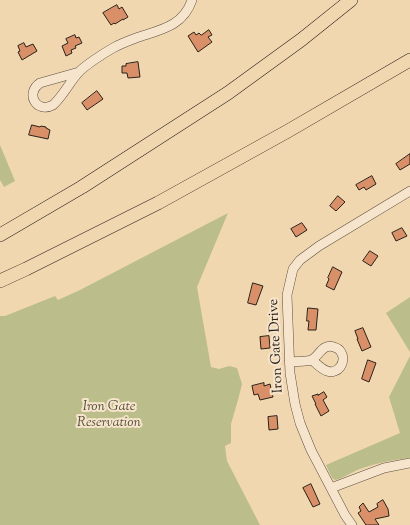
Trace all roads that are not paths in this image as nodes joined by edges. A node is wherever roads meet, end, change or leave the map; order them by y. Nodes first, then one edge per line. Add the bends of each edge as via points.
1 (192, 0) edge
2 (351, 0) edge
3 (410, 60) edge
4 (79, 72) junction
5 (410, 191) edge
6 (0, 235) edge
7 (0, 281) edge
8 (312, 360) dead end
9 (289, 362) junction
10 (410, 464) edge
11 (331, 488) junction
12 (352, 525) edge

1 - 4 street via 182,16 170,26 114,48
2 - 6 highway via 228,93 82,187
3 - 7 highway via 288,132 158,203
4 - 4 street via 38,84 33,91 35,102 42,107 53,105
5 - 9 street, Iron Gate Drive via 318,246 292,270 287,295
8 - 9 street
9 - 11 street, Iron Gate Drive via 300,423
10 - 11 street via 384,468
11 - 12 street, Iron Gate Drive

